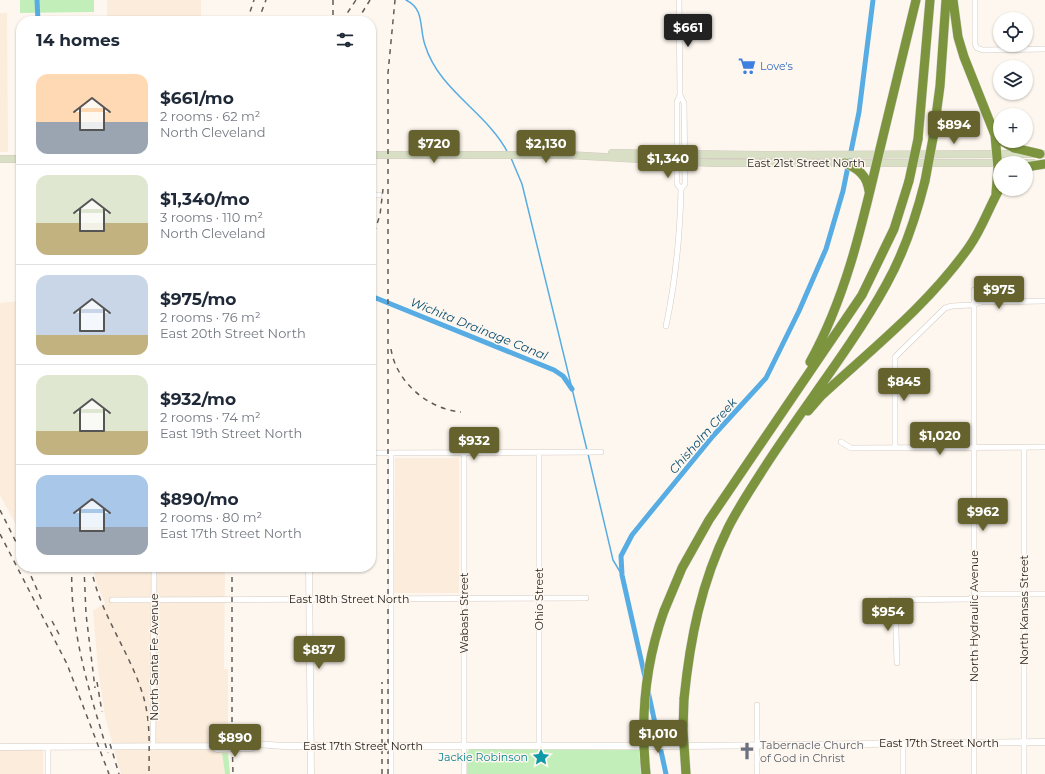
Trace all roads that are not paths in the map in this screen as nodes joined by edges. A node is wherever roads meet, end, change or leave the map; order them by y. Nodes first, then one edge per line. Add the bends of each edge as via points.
1 (679, 0) edge
2 (916, 0) edge
3 (930, 0) edge
4 (946, 0) edge
5 (953, 0) edge
6 (975, 0) edge
7 (1045, 49) edge
8 (680, 95) junction
9 (993, 125) edge
10 (1014, 148) edge
11 (684, 154) junction
12 (1042, 154) edge
13 (376, 155) edge
14 (1020, 156) edge
15 (677, 157) junction
16 (878, 158) junction
17 (993, 158) edge
18 (0, 159) edge
19 (16, 159) edge
20 (684, 162) junction
21 (1033, 162) edge
22 (841, 163) joint
23 (1045, 163) edge
24 (1033, 166) edge
25 (861, 167) junction
26 (680, 189) junction
27 (870, 192) junction
28 (996, 196) edge
29 (974, 290) dead end
30 (1045, 301) edge
31 (975, 304) junction
32 (666, 326) dead end
33 (776, 420) junction
34 (841, 442) dead end
35 (974, 447) junction
36 (1024, 447) junction
37 (1045, 447) edge
38 (776, 448) junction
39 (895, 448) junction
40 (464, 452) junction
41 (539, 452) junction
42 (601, 452) dead end
43 (376, 453) edge
44 (391, 453) junction
45 (154, 572) edge
46 (309, 572) edge
47 (1024, 594) junction
48 (1045, 594) edge
49 (974, 597) junction
50 (586, 598) dead end
51 (309, 599) junction
52 (391, 599) junction
53 (464, 599) junction
54 (538, 599) junction
55 (112, 600) dead end
56 (154, 600) junction
57 (897, 663) dead end
58 (757, 705) dead end
59 (1024, 742) junction
60 (1045, 742) edge
61 (903, 743) junction
62 (974, 743) junction
63 (758, 744) junction
64 (464, 745) junction
65 (48, 746) junction
66 (311, 746) junction
67 (390, 746) junction
68 (539, 746) junction
69 (0, 747) edge
70 (153, 747) junction
71 (48, 774) edge
72 (312, 774) edge
73 (391, 774) edge
74 (464, 774) edge
75 (646, 774) edge
76 (686, 774) edge
77 (758, 774) edge
78 (903, 774) edge
79 (974, 774) edge
80 (1024, 774) edge

1 - 8 street
2 - 16 highway
3 - 33 highway, bridge via 918,139 909,181 894,229 862,295
4 - 38 highway, bridge via 940,86 933,138 919,206 907,239 886,284 850,342
5 - 9 highway via 958,37 964,57
6 - 7 street via 975,44 980,49
8 - 11 street via 684,103
8 - 15 street via 677,102
10 - 12 highway
11 - 15 main road, East 21st Street North
11 - 16 main road, East 21st Street North via 864,154
11 - 20 street
12 - 14 main road, East 21st Street North
13 - 15 main road, East 21st Street North
15 - 20 main road, East 21st Street North
15 - 26 street via 677,184
16 - 17 main road, East 21st Street North
16 - 25 main road, East 21st Street North
16 - 27 highway
18 - 19 main road
20 - 22 main road, East 21st Street North
20 - 26 street via 684,184
21 - 23 main road, East 21st Street North
22 - 25 highway
23 - 24 highway
25 - 27 highway
26 - 32 street via 676,277
27 - 33 highway via 843,292 826,334
28 - 38 highway via 968,247 942,281 916,310 821,396
29 - 31 street, North Hydraulic Avenue
30 - 31 street
31 - 35 street, North Hydraulic Avenue
31 - 39 street via 945,308 895,357
33 - 75 highway, bridge via 696,541 664,611 655,637 646,683 642,731
34 - 39 street via 851,448
35 - 36 street
35 - 39 street
35 - 49 street, North Hydraulic Avenue
36 - 37 street
36 - 47 street, North Kansas Street
38 - 76 highway, bridge via 728,528 712,566 692,635 684,699
40 - 41 street
40 - 44 street
40 - 53 street, Wabash Street
41 - 42 street
41 - 54 street, Ohio Street
43 - 44 street
44 - 52 street
45 - 56 street, North Santa Fe Avenue
46 - 51 street
47 - 48 street
47 - 49 street via 980,594
47 - 59 street, North Kansas Street
49 - 57 street via 893,600
49 - 62 street, North Hydraulic Avenue
50 - 54 street, East 18th Street North
51 - 52 street, East 18th Street North
51 - 56 street, East 18th Street North
51 - 66 street
52 - 53 street, East 18th Street North
52 - 67 street
53 - 54 street, East 18th Street North
53 - 64 street, Wabash Street
54 - 68 street, Ohio Street
55 - 56 street, East 18th Street North
56 - 70 street, North Santa Fe Avenue
58 - 63 street
59 - 60 street, East 17th Street North
59 - 62 street, East 17th Street North
59 - 80 street, North Kansas Street
61 - 62 street, East 17th Street North
61 - 63 street, East 17th Street North
61 - 78 street
62 - 79 street, North Hydraulic Avenue
63 - 68 street, East 17th Street North
63 - 77 street
64 - 67 street, East 17th Street North
64 - 68 street, East 17th Street North
64 - 74 street, Wabash Street
65 - 69 street, East 17th Street North
65 - 70 street, East 17th Street North
65 - 71 street
66 - 67 street, East 17th Street North
66 - 70 street, East 17th Street North via 257,744 252,748 232,749 217,749 213,746
66 - 72 street
67 - 73 street

